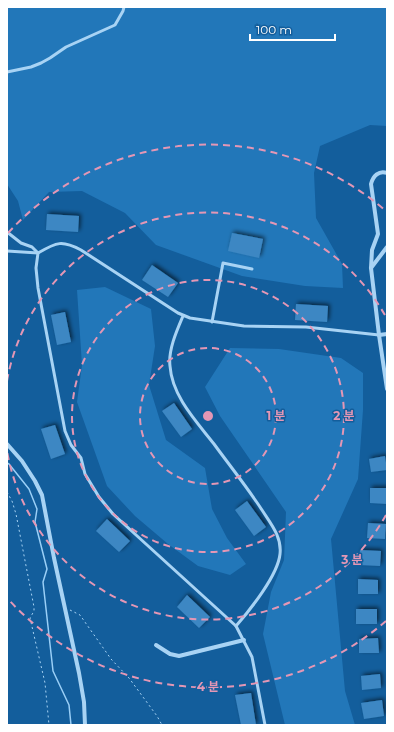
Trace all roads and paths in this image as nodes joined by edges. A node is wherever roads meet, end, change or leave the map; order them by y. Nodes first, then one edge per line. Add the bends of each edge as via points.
1 (124, 7) edge
2 (7, 72) edge
3 (387, 173) edge
4 (7, 232) edge
5 (387, 247) edge
6 (7, 251) edge
7 (38, 253) junction
8 (370, 268) junction
9 (252, 269) dead end
10 (183, 316) junction
11 (212, 322) junction
12 (387, 334) edge
13 (379, 335) junction
14 (387, 389) edge
15 (7, 444) edge
16 (7, 492) edge
17 (65, 612) junction
18 (236, 626) junction
19 (244, 640) junction
20 (156, 645) dead end
21 (49, 725) edge
22 (85, 725) edge
23 (162, 725) edge
24 (265, 725) edge

1 - 2 lane via 120,18 111,28 66,47 31,67
3 - 8 street via 378,173 370,184 378,234 372,250
4 - 7 lane
5 - 8 street
6 - 7 lane
7 - 10 lane via 56,244 68,244
7 - 18 lane via 38,288 65,431 81,458 85,474 113,514
8 - 13 street
9 - 11 lane via 222,263
10 - 11 lane
10 - 18 lane via 174,337 169,364 172,382 197,422 252,494 273,527 280,545 280,555 267,586
11 - 13 lane
12 - 13 street
13 - 14 street
15 - 17 street via 22,461 42,494
16 - 21 path via 16,514 34,607 30,618 45,683
17 - 22 street via 79,673
17 - 23 path via 71,610 80,616
18 - 19 lane
19 - 20 street via 179,656 170,654
19 - 24 lane via 252,657

